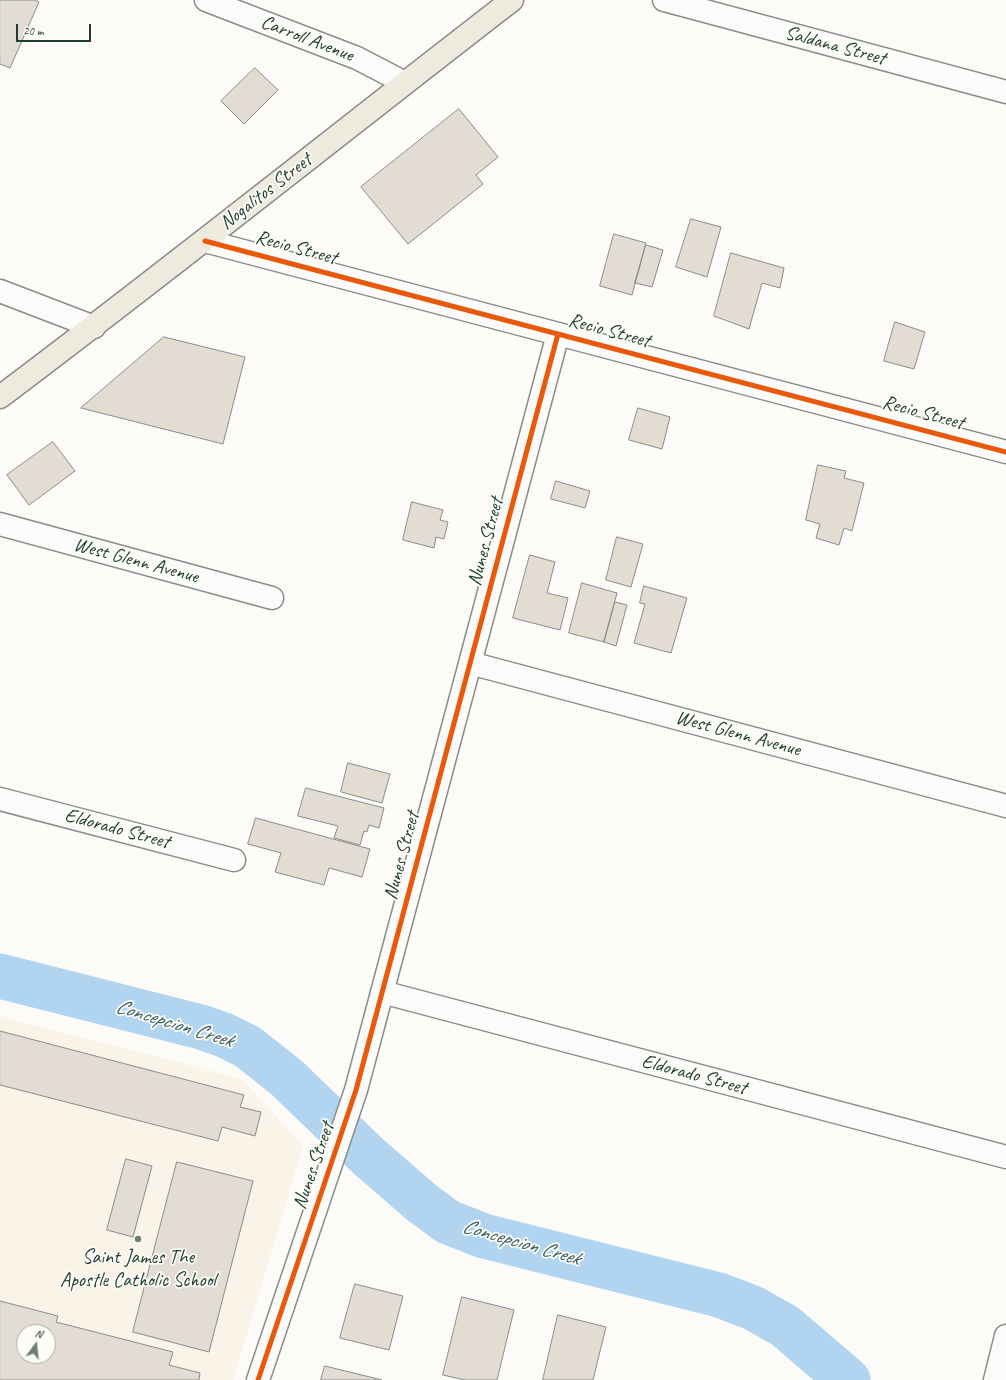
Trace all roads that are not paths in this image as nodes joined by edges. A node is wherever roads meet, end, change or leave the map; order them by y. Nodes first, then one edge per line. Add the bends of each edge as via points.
1 (206, 0) edge
2 (512, 0) edge
3 (664, 0) edge
4 (405, 83) junction
5 (1006, 92) edge
6 (205, 241) junction
7 (0, 291) edge
8 (94, 327) junction
9 (558, 334) junction
10 (0, 397) edge
11 (1006, 452) edge
12 (0, 524) edge
13 (272, 598) dead end
14 (470, 663) junction
15 (0, 799) edge
16 (1006, 806) edge
17 (234, 860) dead end
18 (382, 992) junction
19 (1006, 1158) edge
20 (1006, 1336) edge
21 (258, 1380) edge
22 (995, 1380) edge

1 - 4 street, Carroll Avenue via 357,58
2 - 4 main road, Nogalitos Street
3 - 5 street, Saldana Street
4 - 6 main road, Nogalitos Street
6 - 8 main road, Nogalitos Street
6 - 9 street, Recio Street
7 - 8 street
8 - 10 main road, Nogalitos Street
9 - 11 street, Recio Street
9 - 14 street, Nunes Street
12 - 13 street, West Glenn Avenue
14 - 16 street, West Glenn Avenue
14 - 18 street, Nunes Street
15 - 17 street, Eldorado Street
18 - 19 street, Eldorado Street
18 - 21 street, Nunes Street via 356,1090
20 - 22 street

